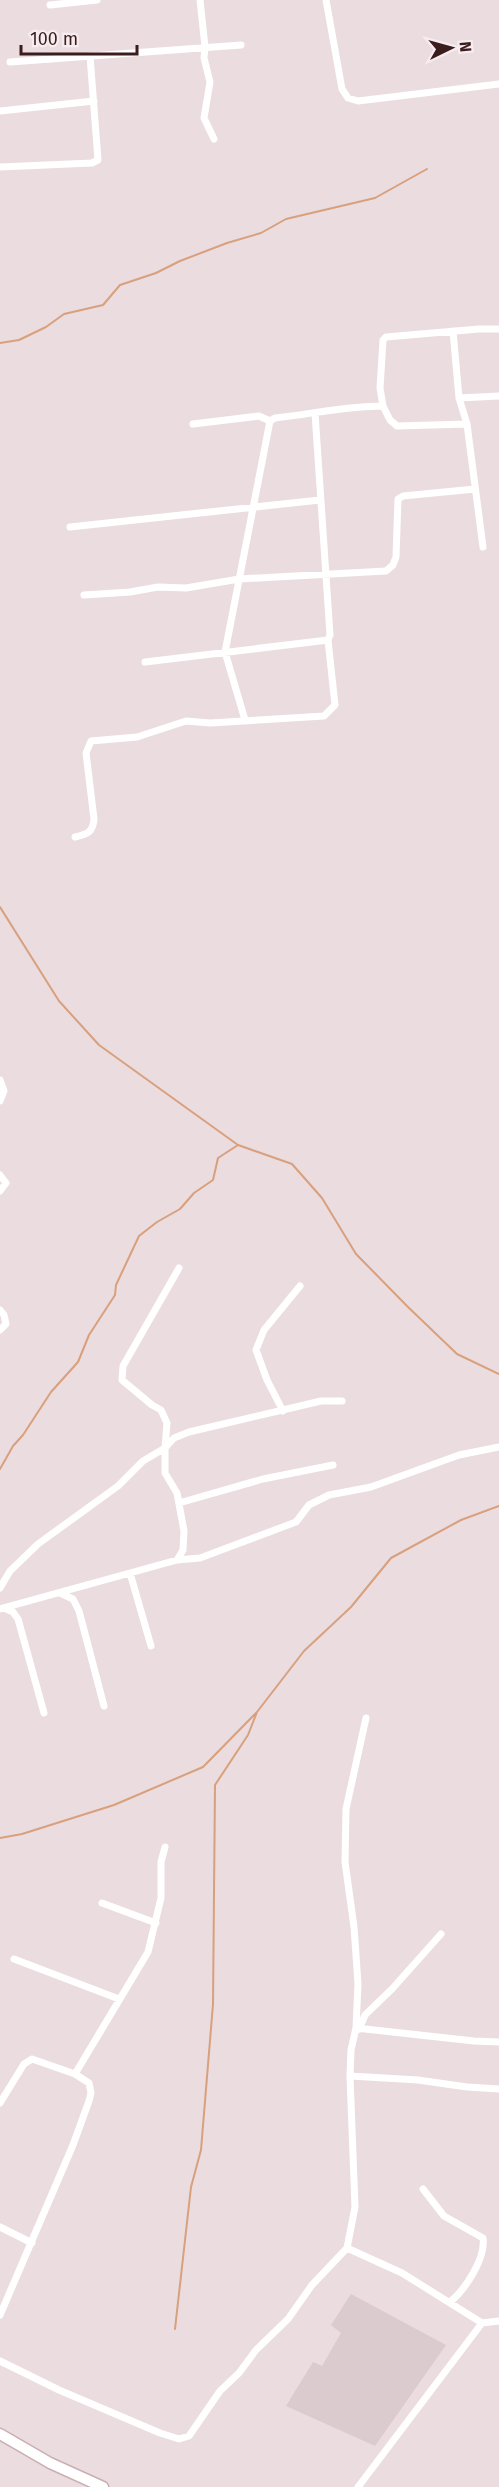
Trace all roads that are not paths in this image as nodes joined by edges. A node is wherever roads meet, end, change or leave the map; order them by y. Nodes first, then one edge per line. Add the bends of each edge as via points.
1 (97, 0) edge
2 (200, 0) edge
3 (326, 0) edge
4 (50, 5) dead end
5 (241, 45) dead end
6 (205, 47) junction
7 (90, 56) junction
8 (10, 62) dead end
9 (499, 84) edge
10 (94, 101) junction
11 (0, 111) edge
12 (214, 140) dead end
13 (0, 167) edge
14 (499, 329) edge
15 (453, 331) junction
16 (499, 396) edge
17 (459, 398) junction
18 (383, 406) junction
19 (315, 413) junction
20 (270, 421) junction
21 (193, 424) dead end
22 (467, 424) junction
23 (475, 489) junction
24 (320, 500) junction
25 (252, 507) junction
26 (70, 527) dead end
27 (483, 547) dead end
28 (326, 574) junction
29 (239, 579) junction
30 (84, 595) dead end
31 (328, 640) junction
32 (225, 652) junction
33 (145, 662) dead end
34 (245, 720) junction
35 (75, 837) dead end
36 (0, 1080) edge
37 (0, 1101) edge
38 (0, 1175) edge
39 (0, 1191) edge
40 (179, 1268) dead end
41 (300, 1286) dead end
42 (0, 1310) edge
43 (0, 1330) edge
44 (342, 1401) dead end
45 (283, 1411) junction
46 (499, 1447) edge
47 (165, 1448) junction
48 (333, 1465) dead end
49 (179, 1503) junction
50 (177, 1560) junction
51 (130, 1573) junction
52 (0, 1588) edge
53 (60, 1593) junction
54 (2, 1609) edge
55 (151, 1646) dead end
56 (104, 1706) dead end
57 (44, 1713) dead end
58 (366, 1718) dead end
59 (165, 1847) dead end
60 (102, 1903) dead end
61 (156, 1923) junction
62 (441, 1934) dead end
63 (14, 1959) dead end
64 (119, 1999) junction
65 (358, 2029) junction
66 (499, 2042) edge
67 (75, 2074) junction
68 (350, 2076) junction
69 (499, 2089) edge
70 (0, 2103) edge
71 (423, 2189) dead end
72 (0, 2227) edge
73 (32, 2243) junction
74 (347, 2248) junction
75 (450, 2302) junction
76 (0, 2315) edge
77 (499, 2321) edge
78 (482, 2323) junction
79 (0, 2361) edge
80 (0, 2434) edge
81 (103, 2487) edge
82 (358, 2487) edge

1 - 4 street
2 - 6 street
3 - 9 street via 342,89 348,98 358,101
5 - 6 street
6 - 7 street
6 - 12 street via 210,89 204,118
7 - 8 street
7 - 10 street
10 - 11 street
10 - 13 street via 98,160
14 - 15 street
15 - 17 street
15 - 18 street via 383,340
16 - 17 street
17 - 22 street
18 - 19 street via 351,406
18 - 22 street via 397,426
19 - 20 street
19 - 24 street
20 - 21 street via 259,416
20 - 25 street
22 - 23 street
23 - 27 street
23 - 28 street via 403,496 396,507 393,565 386,571
24 - 25 street
24 - 28 street
25 - 26 street
25 - 29 street
28 - 29 street
28 - 31 street
29 - 30 street via 186,588
29 - 32 street
31 - 32 street
31 - 34 street via 335,705 330,712 316,717
32 - 33 street
32 - 34 street
34 - 35 street via 186,721 137,737 91,741 86,753 93,828 88,834
36 - 37 street via 4,1091
38 - 39 street via 6,1183
40 - 47 street via 123,1366 122,1380 161,1410 167,1423
41 - 45 street via 264,1330 256,1350
42 - 43 street via 6,1324
44 - 45 street via 321,1401
45 - 47 street via 189,1432 174,1438
46 - 50 street via 459,1455 371,1487 329,1496 309,1505 296,1522 200,1558
47 - 49 street via 165,1473
47 - 52 street via 38,1544 10,1571
48 - 49 street via 263,1479
49 - 50 street via 183,1550
50 - 51 street
51 - 53 street
51 - 55 street
53 - 54 street
53 - 56 street via 73,1599 79,1611
54 - 57 street via 13,1612 18,1619
58 - 65 street via 346,1809 345,1862 354,1927
59 - 61 street
60 - 61 street
61 - 64 street via 148,1952
62 - 65 street via 365,2015
63 - 64 street
64 - 67 street
65 - 66 street
65 - 68 street via 351,2050
67 - 70 street via 32,2059 24,2064
67 - 73 street via 89,2083 89,2101
68 - 69 street
68 - 74 street via 355,2207
71 - 75 street via 444,2216 483,2238 484,2248 471,2276
72 - 73 street
73 - 76 street
74 - 75 street via 402,2272
74 - 79 street via 312,2285 288,2319 220,2391 184,2438 160,2433
75 - 78 street
77 - 78 street
78 - 82 street
80 - 81 main road

